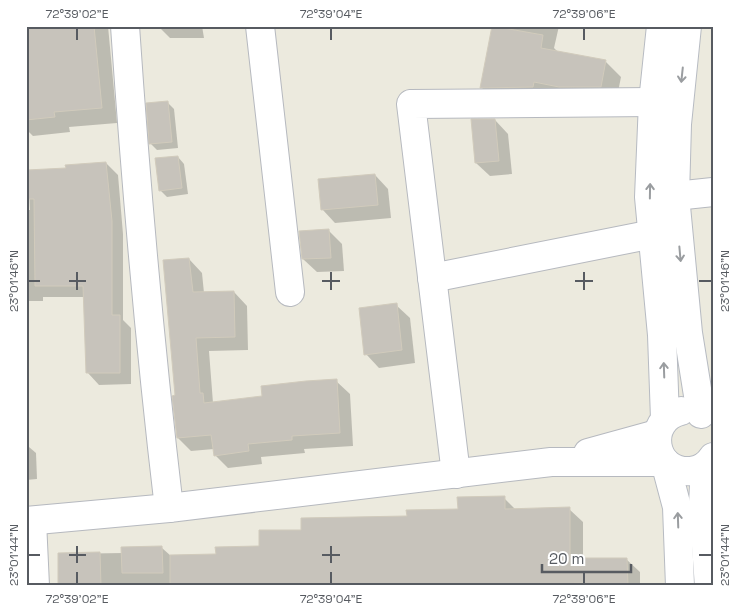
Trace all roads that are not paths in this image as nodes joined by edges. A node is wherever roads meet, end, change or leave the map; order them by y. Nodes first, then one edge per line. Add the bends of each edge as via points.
1 (125, 26) edge
2 (260, 26) edge
3 (661, 26) edge
4 (687, 26) edge
5 (653, 102) junction
6 (713, 192) edge
7 (675, 196) junction
8 (653, 234) junction
9 (432, 278) junction
10 (290, 292) dead end
11 (709, 420) edge
12 (661, 427) junction
13 (550, 462) junction
14 (665, 462) junction
15 (709, 462) edge
16 (456, 474) junction
17 (169, 508) junction
18 (29, 521) edge
19 (35, 586) edge
20 (680, 586) edge
21 (709, 586) edge

1 - 17 street via 134,156
2 - 10 street
3 - 5 street
4 -> 7 street via 677,124
8 -> 5 street via 650,197
5 - 9 street via 410,104
6 - 7 street
7 -> 11 street via 688,333
8 - 9 street
12 -> 8 street via 662,335
9 - 16 street
11 - 12 street via 689,410 679,412
12 - 13 street
12 - 14 street via 657,445
13 - 14 street
13 - 16 street
14 - 15 street via 685,471 696,470
20 -> 14 street via 677,507
15 - 21 street via 703,505
16 - 17 street
17 - 18 street
18 - 19 street

